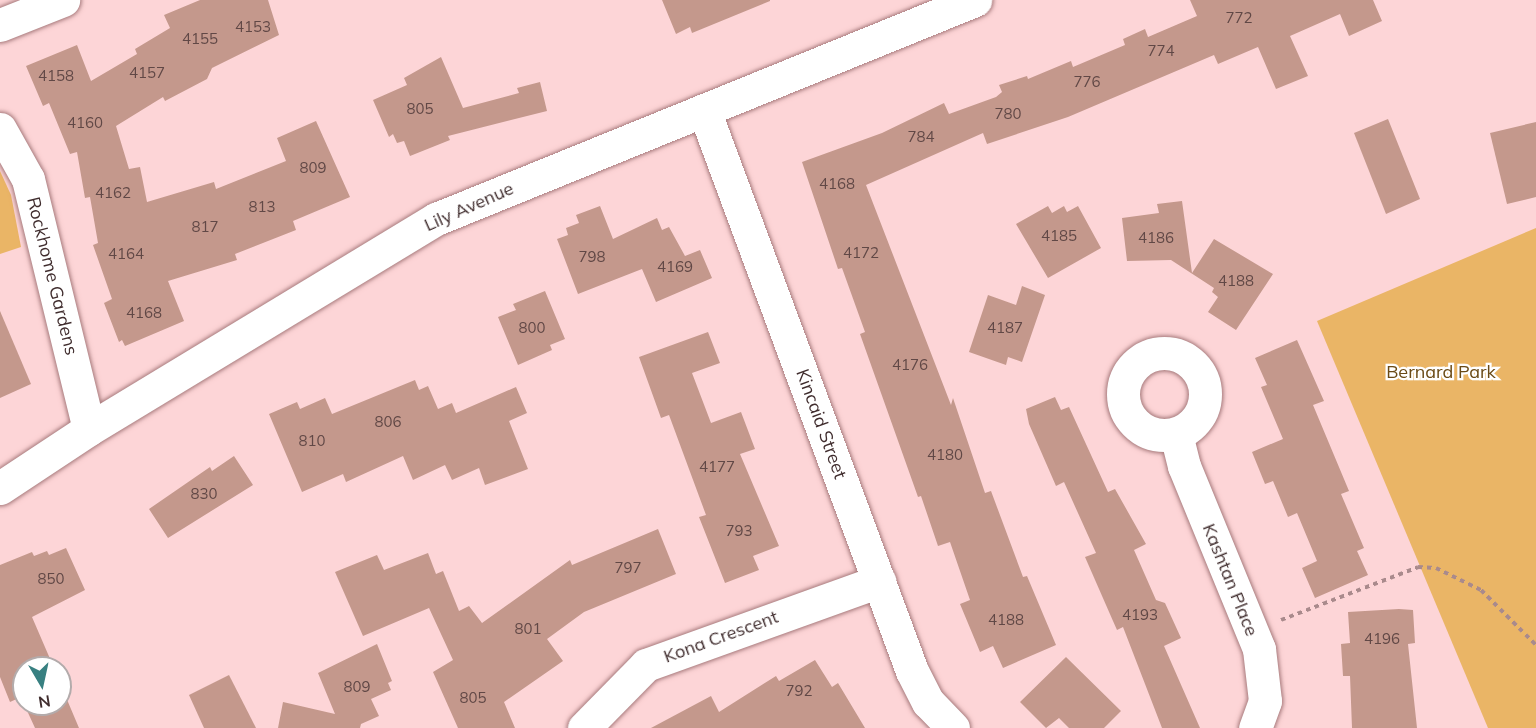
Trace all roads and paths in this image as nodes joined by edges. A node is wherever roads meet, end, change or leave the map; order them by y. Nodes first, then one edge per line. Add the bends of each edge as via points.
1 (63, 0) edge
2 (975, 0) edge
3 (0, 25) edge
4 (704, 110) junction
5 (0, 129) edge
6 (89, 429) junction
7 (1176, 434) dead end
8 (0, 488) edge
9 (879, 581) junction
10 (1251, 632) junction
11 (1536, 645) edge
12 (586, 727) edge
13 (953, 728) edge
14 (1255, 728) edge

1 - 3 street
2 - 4 street, Lily Avenue
4 - 6 street, Lily Avenue via 436,219
4 - 9 street, Kincaid Street
5 - 6 street, Rockhome Gardens via 28,179
6 - 8 street, Lily Avenue
7 - 10 street, Kashtan Place via 1184,466
9 - 12 street, Kona Crescent via 646,665
9 - 13 street, Kincaid Street via 912,671 928,702
10 - 11 path via 1418,567 1436,568 1481,590
10 - 14 street, Kashtan Place via 1259,649 1265,701

